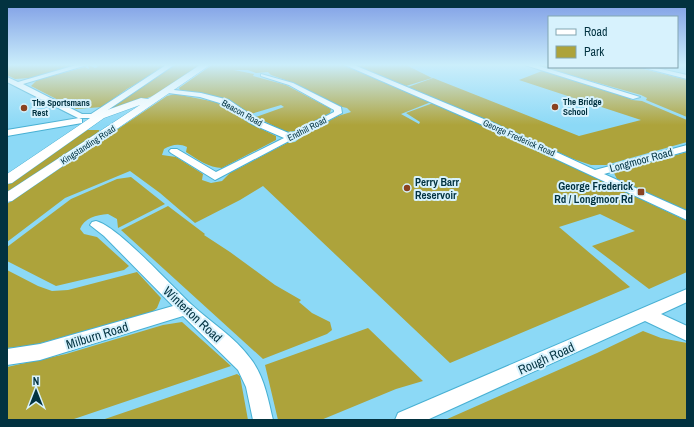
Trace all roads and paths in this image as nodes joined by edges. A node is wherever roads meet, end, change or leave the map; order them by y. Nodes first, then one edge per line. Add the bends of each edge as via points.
1 (19, 85) edge
2 (142, 85) edge
3 (177, 85) edge
4 (293, 85) edge
5 (395, 85) edge
6 (595, 85) edge
7 (168, 91) junction
8 (636, 97) dead end
9 (96, 116) junction
10 (128, 118) junction
11 (82, 121) junction
12 (115, 127) junction
13 (7, 133) edge
14 (290, 138) junction
15 (687, 148) edge
16 (174, 151) dead end
17 (595, 172) junction
18 (7, 180) edge
19 (7, 198) edge
20 (687, 216) edge
21 (96, 225) dead end
22 (687, 295) edge
23 (186, 309) junction
24 (646, 314) junction
25 (687, 334) edge
26 (7, 357) edge
27 (262, 420) edge
28 (405, 420) edge

1 - 11 street
2 - 9 street, Kingstanding Road
3 - 7 main road, Kingstanding Road
4 - 14 street, Endhill Road via 338,109 338,113
5 - 17 street, George Frederick Road
6 - 8 street
7 - 9 main road, Kingstanding Road
7 - 10 main road, Kingstanding Road
7 - 14 street, Beacon Road via 201,95 226,102 255,122
9 - 10 main road
9 - 11 main road, Kingstanding Road
10 - 12 main road, Kingstanding Road
11 - 12 main road
11 - 13 street
11 - 18 main road, Kingstanding Road
12 - 19 main road, Kingstanding Road
14 - 16 street, Endhill Road via 216,173
15 - 17 street, Longmoor Road
17 - 20 street, George Frederick Road
21 - 23 street, Winterton Road via 114,238
22 - 24 street, Rough Road
23 - 26 street, Milburn Road via 40,352
23 - 27 street, Winterton Road via 246,365 254,380
24 - 25 street
24 - 28 street, Rough Road

